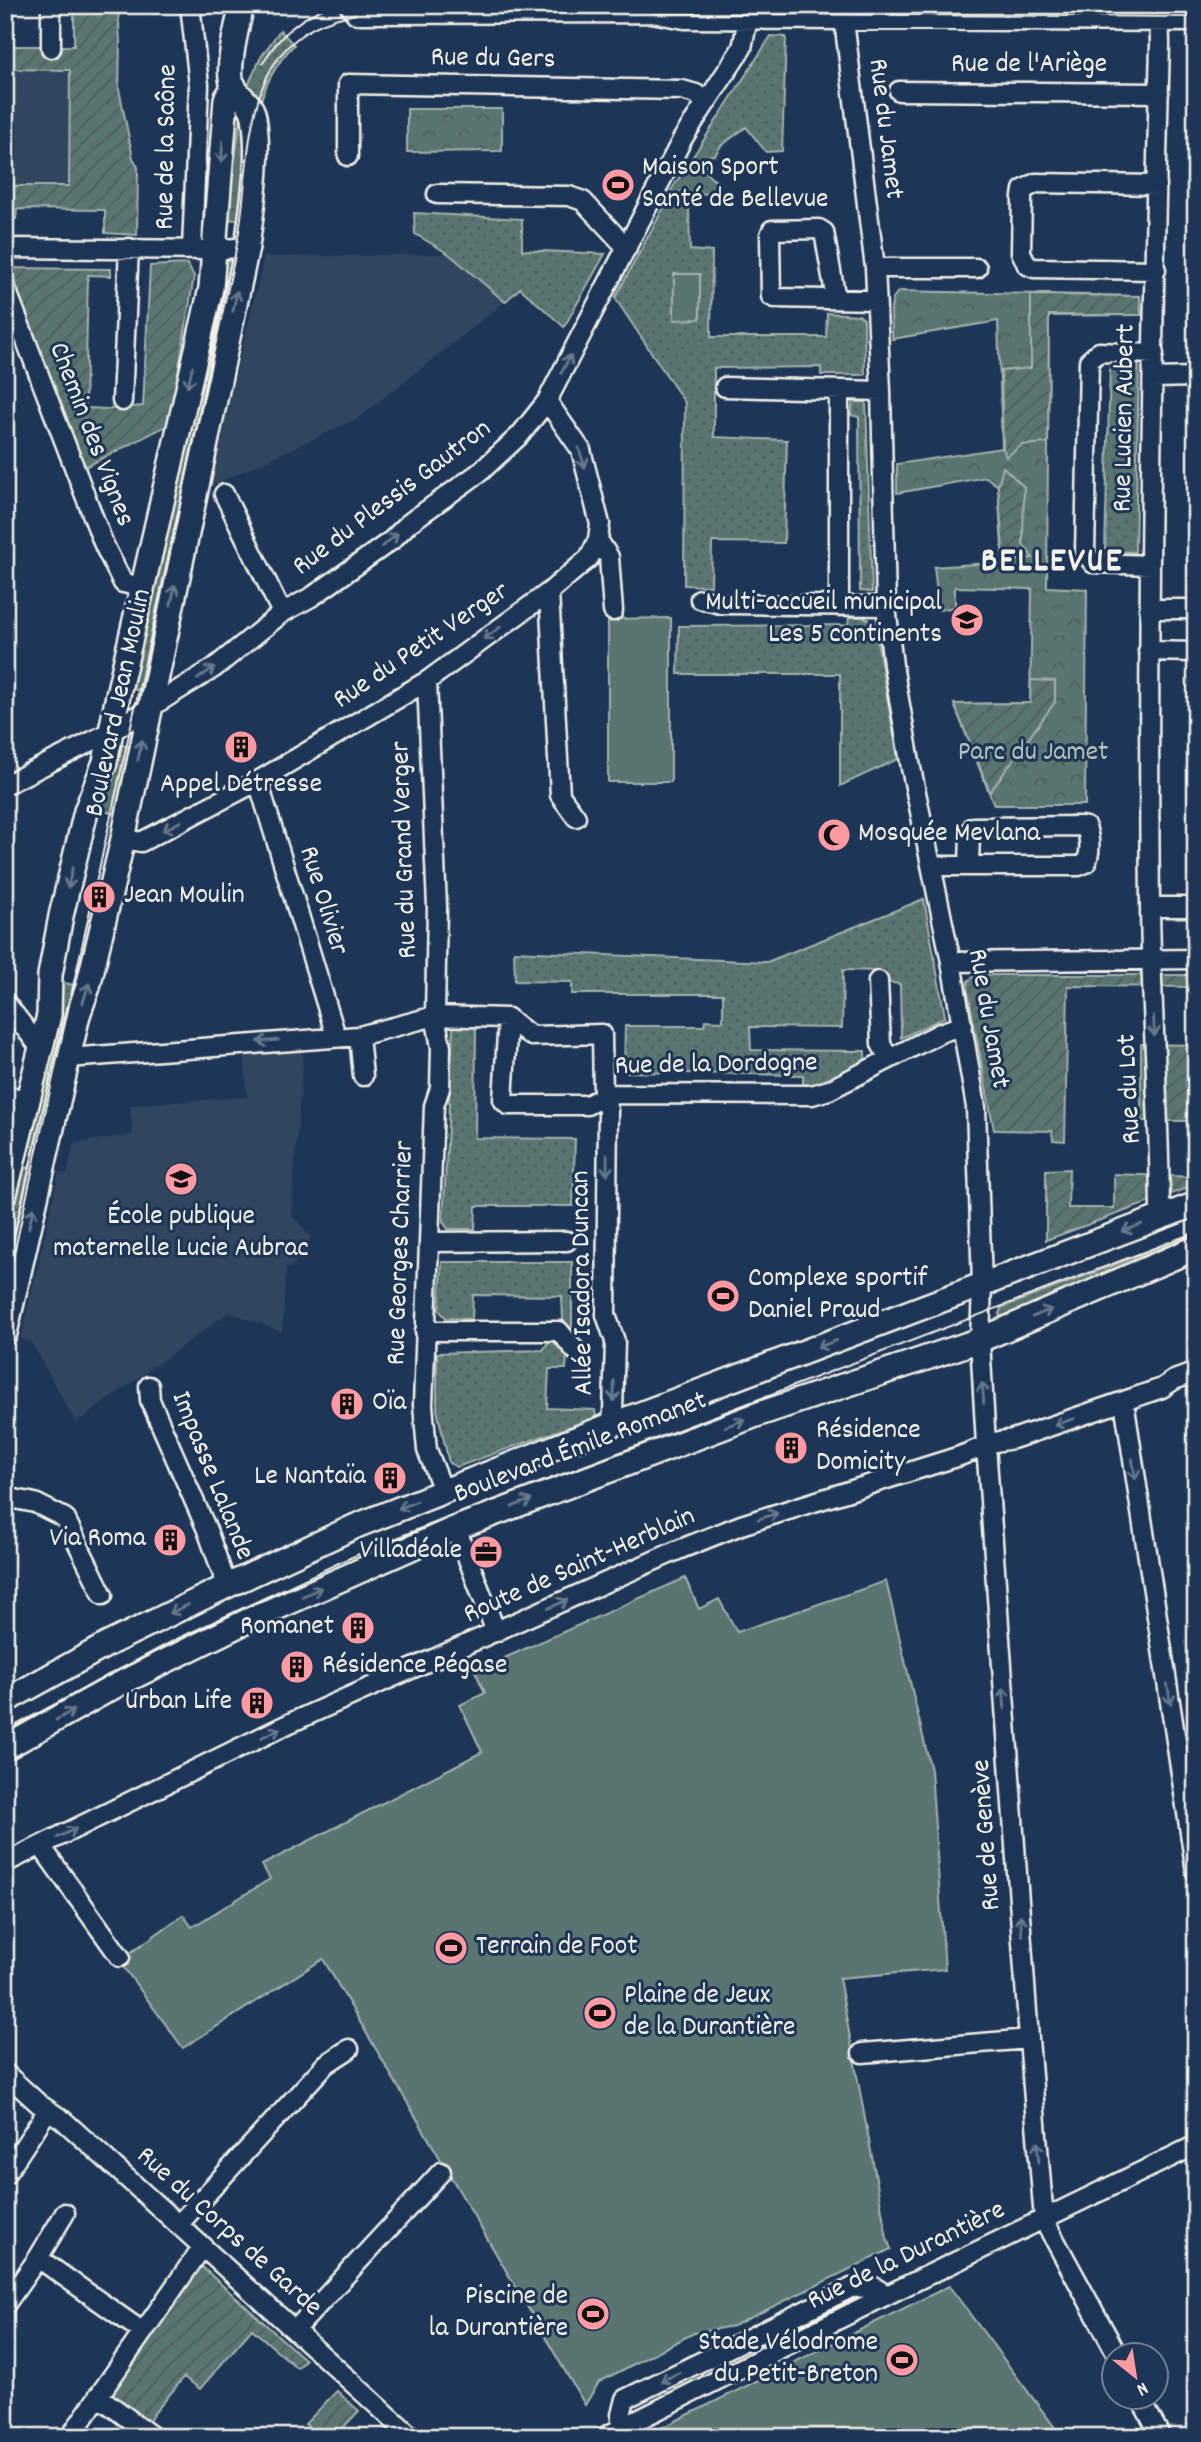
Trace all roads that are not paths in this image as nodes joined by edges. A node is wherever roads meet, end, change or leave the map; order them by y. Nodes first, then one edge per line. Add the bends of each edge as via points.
1 (51, 5) edge
2 (190, 5) edge
3 (242, 5) edge
4 (353, 9) edge
5 (843, 13) edge
6 (1159, 13) edge
7 (748, 19) junction
8 (1196, 22) edge
9 (51, 48) dead end
10 (233, 86) junction
11 (899, 91) dead end
12 (1159, 93) junction
13 (706, 103) junction
14 (348, 156) dead end
15 (1157, 185) junction
16 (437, 194) dead end
17 (247, 247) junction
18 (5, 248) edge
19 (129, 248) junction
20 (627, 248) junction
21 (203, 249) junction
22 (874, 268) junction
23 (977, 268) dead end
24 (1156, 270) junction
25 (5, 286) edge
26 (836, 299) junction
27 (876, 300) junction
28 (1154, 354) junction
29 (1196, 377) edge
30 (1154, 378) junction
31 (725, 387) dead end
32 (839, 390) junction
33 (881, 391) junction
34 (122, 401) dead end
35 (547, 401) junction
36 (224, 494) dead end
37 (598, 540) junction
38 (1150, 565) junction
39 (142, 587) junction
40 (549, 592) junction
41 (700, 599) dead end
42 (839, 606) junction
43 (886, 606) junction
44 (1149, 609) junction
45 (1196, 609) edge
46 (612, 611) dead end
47 (282, 613) junction
48 (1148, 651) junction
49 (1196, 652) edge
50 (427, 681) junction
51 (149, 710) junction
52 (111, 731) junction
53 (258, 781) junction
54 (5, 785) edge
55 (576, 817) dead end
56 (123, 839) junction
57 (931, 866) junction
58 (969, 866) junction
59 (1150, 907) junction
60 (1196, 907) edge
61 (1151, 958) junction
62 (1196, 959) edge
63 (951, 962) junction
64 (878, 981) dead end
65 (5, 1002) edge
66 (435, 1016) junction
67 (508, 1018) junction
68 (963, 1025) junction
69 (359, 1035) junction
70 (336, 1036) junction
71 (42, 1044) junction
72 (68, 1058) junction
73 (889, 1059) junction
74 (363, 1076) dead end
75 (5, 1095) edge
76 (603, 1097) junction
77 (29, 1101) junction
78 (5, 1193) edge
79 (1196, 1204) edge
80 (1160, 1217) junction
81 (567, 1241) dead end
82 (429, 1242) junction
83 (1196, 1248) edge
84 (982, 1285) junction
85 (425, 1331) junction
86 (5, 1333) edge
87 (980, 1340) junction
88 (576, 1352) dead end
89 (1196, 1372) edge
90 (149, 1385) dead end
91 (1124, 1401) junction
92 (611, 1425) junction
93 (986, 1446) junction
94 (443, 1490) junction
95 (5, 1497) edge
96 (456, 1528) junction
97 (227, 1586) junction
98 (103, 1595) dead end
99 (496, 1632) junction
100 (5, 1701) edge
101 (5, 1748) edge
102 (41, 1846) junction
103 (5, 1863) edge
104 (1196, 1871) edge
105 (120, 1957) dead end
106 (1029, 2039) junction
107 (349, 2049) dead end
108 (862, 2053) dead end
109 (5, 2073) edge
110 (48, 2110) junction
111 (1196, 2145) edge
112 (441, 2172) dead end
113 (5, 2175) edge
114 (65, 2213) dead end
115 (1044, 2220) junction
116 (178, 2225) junction
117 (203, 2246) junction
118 (38, 2258) junction
119 (5, 2305) edge
120 (296, 2329) junction
121 (142, 2332) junction
122 (1109, 2340) edge
123 (98, 2396) junction
124 (1147, 2410) edge
125 (70, 2437) edge
126 (153, 2437) edge
127 (412, 2437) edge
128 (604, 2437) edge
129 (1161, 2437) edge

1 - 9 street
2 - 21 street, Rue de la Saône via 200,85
3 - 10 main road, Boulevard Jean Moulin via 233,50
4 - 7 street via 652,13 684,19
5 - 6 street
5 - 7 street
5 - 22 street, Rue du Jamet
6 - 8 street
6 - 12 street, Rue Lucien Aubert
7 - 13 street, Rue du Plessis Gautron via 742,48
10 - 17 main road, Boulevard Jean Moulin via 254,116 254,189
10 -> 21 main road, Boulevard Jean Moulin via 226,99
11 - 12 street, Rue de l'Ariège
12 - 15 street, Rue Lucien Aubert
13 - 14 street, Rue du Gers via 682,90 348,84
13 - 20 street, Rue du Plessis Gautron
15 - 24 street, Rue Lucien Aubert
15 - 24 street via 1029,185 1022,197 1021,252 1027,265 1034,268
16 - 20 street via 569,196 583,201
17 - 21 street
51 -> 17 main road, Boulevard Jean Moulin
18 - 19 street
19 - 21 street
19 - 34 street
35 -> 20 street, Rue du Plessis Gautron
21 -> 39 main road, Boulevard Jean Moulin via 211,289
22 - 23 street
22 - 27 street, Rue du Jamet
24 - 28 street, Rue Lucien Aubert
25 - 39 street, Chemin des Vignes via 104,545 123,583
26 - 26 street via 771,296 772,230 824,232
26 - 27 street
27 - 33 street, Rue du Jamet
28 - 30 street, Rue Lucien Aubert
28 - 38 street via 1099,352 1089,361 1085,553 1093,563
29 - 30 street
30 - 38 street, Rue Lucien Aubert
31 - 32 street
32 - 33 street
32 - 42 street
33 - 43 street, Rue du Jamet
35 -> 37 street via 581,450 600,524
47 -> 35 street, Rue du Plessis Gautron via 392,540 480,472 520,435
36 - 47 street
37 - 40 street, Rue du Petit Verger via 589,558
37 - 46 street via 608,557
38 - 44 street, Rue Lucien Aubert
39 - 52 main road, Boulevard Jean Moulin
40 -> 50 street, Rue du Petit Verger
40 - 55 street via 560,795
41 - 42 street via 721,604
42 - 43 street
43 - 57 street, Rue du Jamet
44 - 45 street
44 - 48 street, Rue Lucien Aubert
51 -> 47 street, Rue du Plessis Gautron via 214,668
48 - 49 street
48 - 59 street, Rue Lucien Aubert
50 - 53 street, Rue du Petit Verger
50 - 66 street, Rue du Grand Verger via 437,906
51 - 52 street, Rue du Plessis Gautron
56 -> 51 main road, Boulevard Jean Moulin
52 - 54 street, Rue du Plessis Gautron
52 -> 71 main road, Boulevard Jean Moulin via 61,916
53 -> 56 street, Rue du Petit Verger via 141,842
53 - 70 street, Rue Olivier
72 -> 56 main road, Boulevard Jean Moulin
57 - 58 street
57 - 63 street, Rue du Jamet
58 - 58 street via 1079,866 1089,857 1089,834 1081,826 973,827
59 - 60 street
59 - 61 street, Rue Lucien Aubert
61 - 62 street
61 - 63 street
61 -> 80 street, Rue du Lot
63 - 68 street, Rue du Jamet
64 - 73 street via 881,1044
65 - 71 street
66 - 67 street
66 - 69 street
66 - 82 street, Rue Georges Charrier via 441,1047 440,1088 434,1106
67 - 76 street, Rue de la Dordogne via 531,1036 602,1034
67 - 76 street via 503,1100 508,1105 587,1105
68 - 73 street, Rue de la Dordogne
68 - 84 street, Rue du Jamet via 977,1118
69 - 70 street
69 - 74 street
70 -> 72 street
71 - 77 main road, Boulevard Jean Moulin
86 -> 72 main road, Boulevard Jean Moulin
73 - 76 street, Rue de la Dordogne via 812,1095
75 - 77 street
76 -> 92 street, Allée Isadora Duncan via 608,1110 606,1315 615,1341
77 - 78 main road, Boulevard Jean Moulin
79 - 80 main road, Boulevard Émile Romanet
80 -> 84 main road, Boulevard Émile Romanet
81 - 82 street
82 - 85 street, Rue Georges Charrier
87 -> 83 main road, Boulevard Émile Romanet
84 - 87 street, Rue du Jamet
84 -> 92 main road, Boulevard Émile Romanet
85 - 88 street via 559,1331
85 - 94 street, Rue Georges Charrier via 427,1450
93 -> 87 street, Rue du Jamet
96 -> 87 main road, Boulevard Émile Romanet via 759,1414
89 - 91 street, Route de Saint-Herblain
90 - 97 street, Impasse Lalande via 150,1400
91 -> 93 street, Route de Saint-Herblain
91 -> 104 street
92 - 94 main road, Boulevard Émile Romanet
99 -> 93 street, Route de Saint-Herblain via 741,1525
106 -> 93 street, Rue de Genève
94 -> 97 main road, Boulevard Émile Romanet
95 - 98 street via 35,1503 65,1518
96 - 99 street
101 -> 96 main road, Boulevard Émile Romanet via 115,1686 233,1628
97 -> 100 main road, Boulevard Émile Romanet
102 -> 99 street, Route de Saint-Herblain via 290,1723
102 - 103 street, Route de Saint-Herblain
102 - 105 street
106 - 108 street
115 -> 106 street, Rue de Genève
107 - 116 street via 326,2064
109 - 110 street, Rue du Corps de Garde
110 - 113 street
110 - 116 street, Rue du Corps de Garde
111 - 115 street, Rue de la Durantière
112 - 120 street
114 - 118 street
115 - 122 street
115 - 128 street, Rue de la Durantière
116 - 117 street, Rue du Corps de Garde
117 - 120 street, Rue du Corps de Garde
117 - 121 street
118 - 119 street
118 - 121 street
120 - 127 street, Rue du Corps de Garde
121 - 123 street
123 - 125 street
123 - 126 street
124 - 129 street

